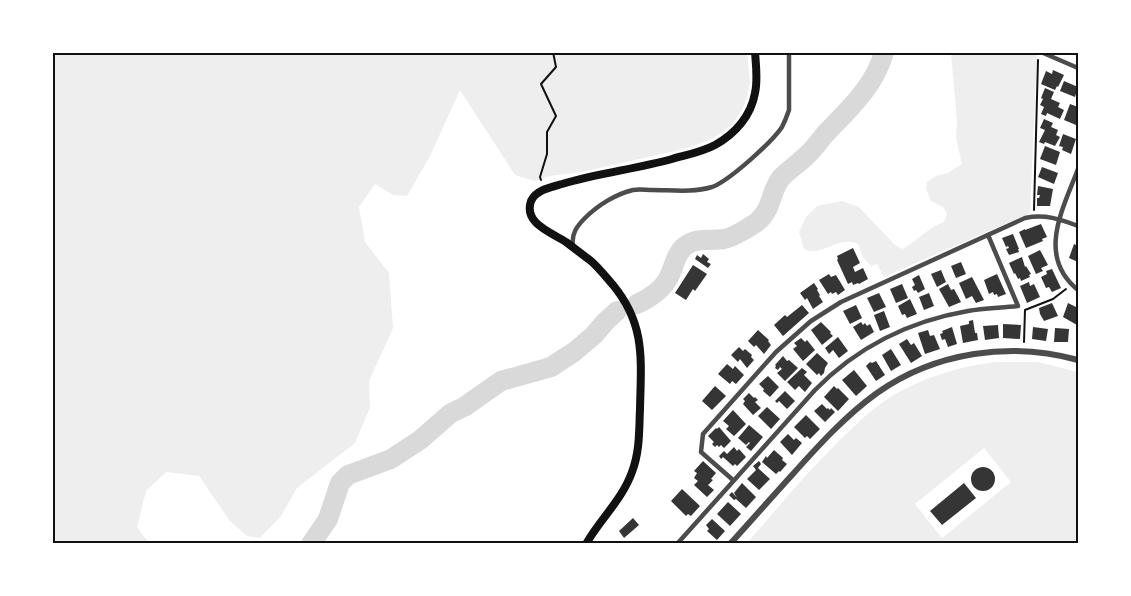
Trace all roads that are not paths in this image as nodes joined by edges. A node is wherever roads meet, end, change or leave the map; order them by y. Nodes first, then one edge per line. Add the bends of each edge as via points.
1 (754, 52) edge
2 (789, 52) edge
3 (1041, 53) edge
4 (1078, 68) edge
5 (1078, 169) edge
6 (1059, 219) junction
7 (1078, 226) edge
8 (988, 235) junction
9 (574, 249) junction
10 (1078, 290) edge
11 (1078, 360) edge
12 (734, 480) junction
13 (586, 543) edge
14 (677, 543) edge
15 (730, 543) edge

1 - 9 main road via 757,80 752,105 746,118 714,146 658,163 581,179 535,195 530,212 540,227
2 - 9 street via 787,117 781,129 744,165 711,187 634,190 618,195 578,226 572,240
3 - 4 street
5 - 6 street
6 - 7 street
6 - 8 street via 1025,218
6 - 10 street via 1056,250 1060,266
8 - 12 street via 841,302 787,341 703,434 701,452
8 - 12 street via 1018,306 934,318 868,348 826,378
9 - 13 main road via 593,263 624,299 638,331 640,347 635,462 614,506
11 - 15 street via 1023,351 985,352 912,373 879,392 827,437
12 - 14 street

